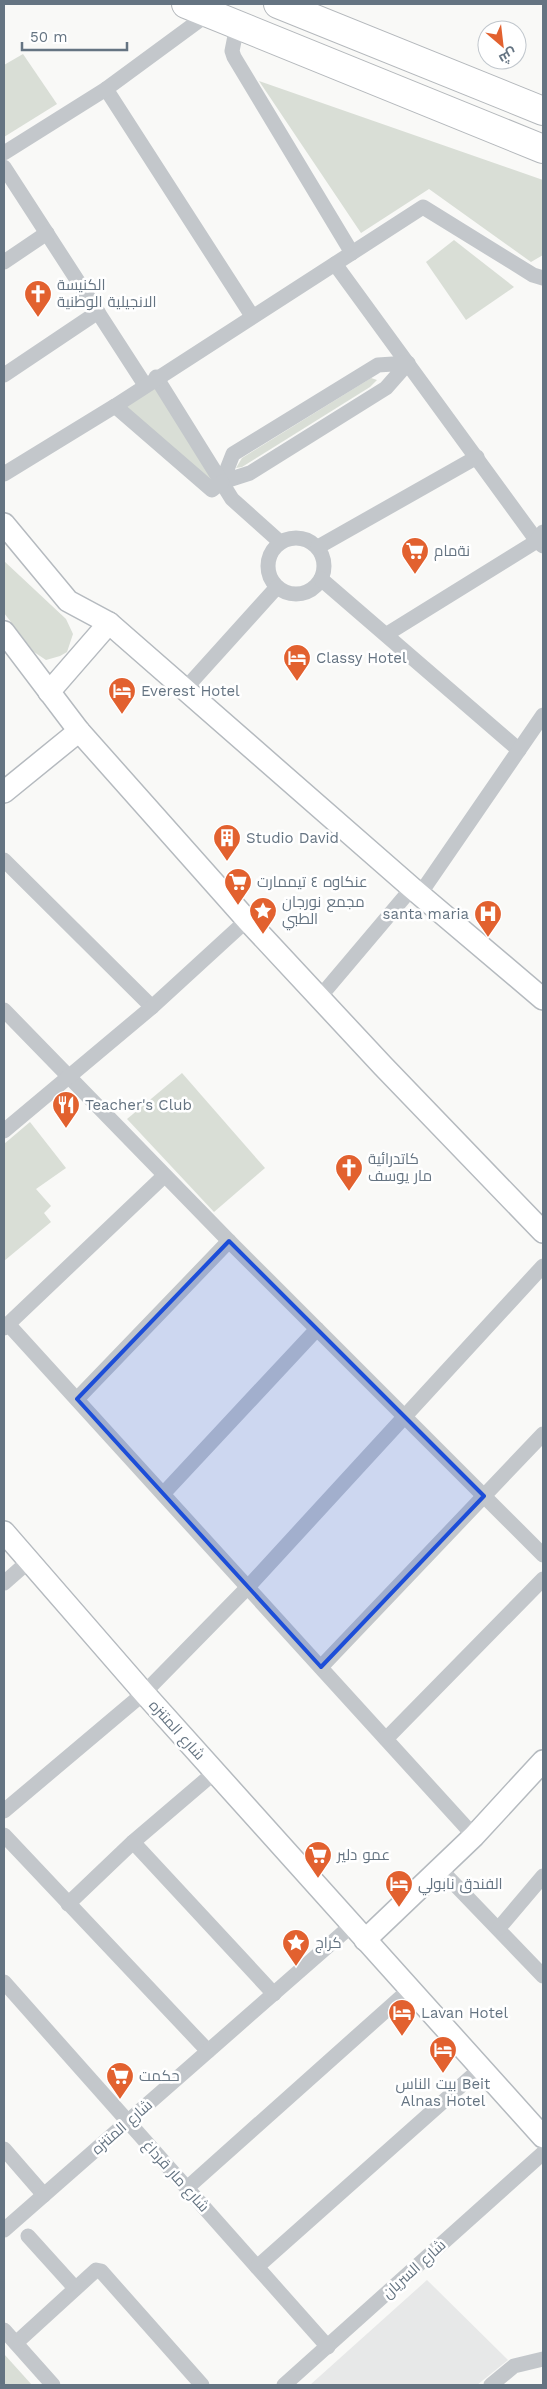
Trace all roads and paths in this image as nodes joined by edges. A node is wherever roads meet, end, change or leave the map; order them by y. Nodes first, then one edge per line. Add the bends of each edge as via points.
1 (278, 4) edge
2 (197, 9) edge
3 (305, 15) junction
4 (237, 26) junction
5 (292, 46) junction
6 (106, 89) junction
7 (543, 111) edge
8 (543, 149) edge
9 (4, 153) edge
10 (4, 167) edge
11 (47, 233) junction
12 (352, 253) junction
13 (4, 262) edge
14 (335, 264) junction
15 (543, 278) edge
16 (98, 312) junction
17 (252, 316) junction
18 (408, 363) junction
19 (4, 375) edge
20 (150, 381) junction
21 (115, 406) junction
22 (477, 457) junction
23 (4, 474) edge
24 (222, 482) junction
25 (4, 524) edge
26 (541, 540) edge
27 (280, 542) junction
28 (318, 547) junction
29 (321, 579) junction
30 (277, 586) junction
31 (109, 623) junction
32 (4, 632) edge
33 (387, 634) junction
34 (184, 690) junction
35 (49, 692) junction
36 (543, 715) edge
37 (79, 731) junction
38 (518, 750) junction
39 (4, 792) edge
40 (4, 860) edge
41 (416, 891) junction
42 (247, 920) junction
43 (319, 998) junction
44 (543, 999) edge
45 (152, 1007) junction
46 (4, 1010) edge
47 (69, 1077) junction
48 (4, 1131) edge
49 (164, 1176) junction
50 (543, 1232) edge
51 (229, 1242) junction
52 (543, 1266) edge
53 (6, 1326) edge
54 (317, 1329) junction
55 (77, 1399) junction
56 (404, 1416) junction
57 (543, 1434) edge
58 (163, 1494) junction
59 (484, 1496) junction
60 (4, 1532) edge
61 (543, 1555) edge
62 (28, 1561) junction
63 (543, 1579) edge
64 (4, 1583) edge
65 (248, 1587) junction
66 (320, 1667) junction
67 (144, 1693) junction
68 (386, 1739) junction
69 (543, 1762) edge
70 (215, 1772) junction
71 (4, 1811) edge
72 (4, 1835) edge
73 (474, 1836) junction
74 (134, 1842) junction
75 (440, 1869) junction
76 (543, 1876) edge
77 (68, 1904) junction
78 (499, 1928) junction
79 (359, 1932) junction
80 (543, 1976) edge
81 (4, 1982) edge
82 (410, 1989) junction
83 (274, 1994) junction
84 (208, 2052) junction
85 (481, 2068) junction
86 (128, 2122) junction
87 (543, 2137) edge
88 (4, 2149) edge
89 (543, 2153) edge
90 (187, 2188) junction
91 (44, 2195) junction
92 (4, 2230) edge
93 (28, 2236) dead end
94 (257, 2267) junction
95 (75, 2288) junction
96 (4, 2330) edge
97 (16, 2343) junction
98 (328, 2347) junction
99 (543, 2359) edge
100 (53, 2385) edge
101 (202, 2385) edge
102 (284, 2385) edge
103 (491, 2385) edge

1 - 3 highway
2 - 4 highway
2 - 6 street
3 - 5 highway
3 - 7 highway
4 - 5 highway
4 - 12 street via 232,51 234,57
5 - 8 highway
6 - 9 street
6 - 17 street
10 - 11 street
11 - 13 street
11 - 16 street
12 - 14 street
12 - 15 street via 423,207
14 - 17 street
14 - 18 street
16 - 19 street
16 - 20 street
17 - 20 street
18 - 22 street
18 - 24 street via 386,388 250,473
18 - 24 street via 378,365 233,454
20 - 21 street
20 - 24 street
21 - 23 street
21 - 24 street via 212,490
22 - 26 street
22 - 28 street
24 - 27 street via 232,499
25 - 31 street via 68,601
26 - 33 street
27 - 28 street via 304,538
27 - 30 street via 268,564
28 - 29 street via 324,563
29 - 30 street via 316,586 301,594 284,591
29 - 33 street
30 - 34 street
31 - 34 street
31 - 35 street
32 - 35 street
33 - 38 street
34 - 41 street
35 - 37 street
36 - 38 street
37 - 39 street
37 - 42 street
38 - 41 street
40 - 45 street
41 - 43 street
41 - 44 street
42 - 43 street
42 - 45 street
43 - 50 street
45 - 47 street
46 - 47 street
47 - 48 street
47 - 49 street
49 - 51 street
49 - 53 street
51 - 54 street
51 - 55 street
52 - 56 street
53 - 55 street
54 - 56 street
54 - 58 street
55 - 58 street
56 - 59 street
56 - 65 street
57 - 59 street
58 - 65 street
59 - 61 street
59 - 66 street
60 - 62 street, شارع المتنزه
62 - 64 street
62 - 67 street, شارع المتنزه
63 - 68 street
65 - 66 street
65 - 67 street
66 - 68 street
67 - 70 street, شارع المتنزه
67 - 71 street
68 - 73 street
69 - 73 street
70 - 74 street
70 - 79 street, شارع المتنزه
72 - 77 street
73 - 75 street
74 - 77 street
74 - 83 street
75 - 78 street
75 - 79 street
76 - 78 street
77 - 84 street
78 - 80 street
79 - 82 street, شارع المتنزه
79 - 83 street, شارع المتنزه
81 - 86 street, شارع مار قرداغ
82 - 85 street, شارع المتنزه
82 - 90 street
83 - 84 street, شارع المتنزه
84 - 86 street, شارع المتنزه
85 - 87 street, شارع المتنزه
85 - 94 street
86 - 90 street, شارع مار قرداغ
86 - 91 street, شارع المتنزه
88 - 91 street
89 - 98 street, شارع السريان
90 - 94 street, شارع مار قرداغ
91 - 92 street, شارع المتنزه
93 - 95 street
94 - 98 street, شارع مار قرداغ
95 - 97 street
95 - 101 street via 93,2271 101,2272
96 - 97 street
97 - 100 street
98 - 102 street, شارع السريان
99 - 103 street via 514,2366

